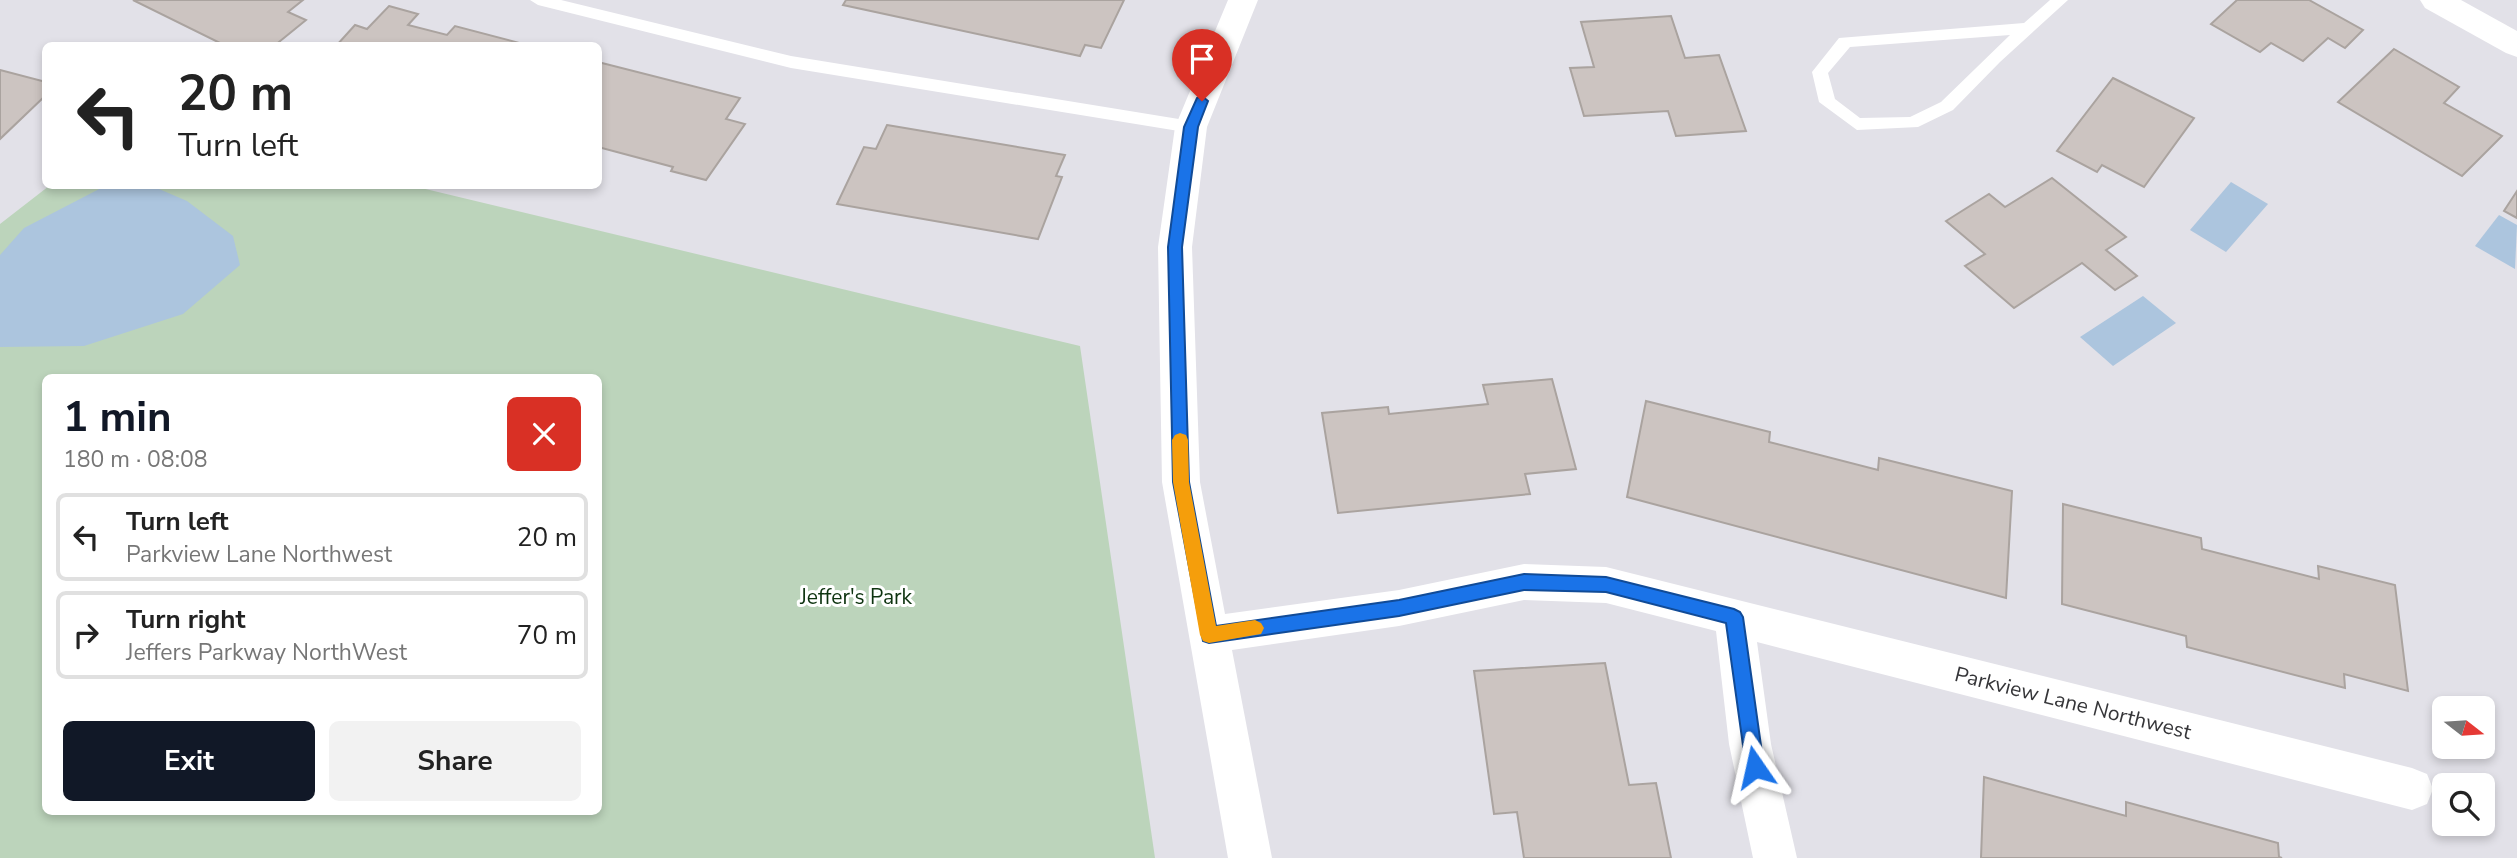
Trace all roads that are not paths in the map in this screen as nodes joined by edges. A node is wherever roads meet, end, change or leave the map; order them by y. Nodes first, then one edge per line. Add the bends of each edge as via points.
1 (538, 0) edge
2 (1243, 0) edge
3 (2060, 0) edge
4 (2436, 0) edge
5 (2028, 28) junction
6 (2517, 45) edge
7 (1191, 127) junction
8 (1734, 617) junction
9 (1209, 635) junction
10 (2412, 789) dead end
11 (1250, 858) edge
12 (1776, 858) edge

1 - 7 lane via 791,62
2 - 7 street
3 - 5 lane
4 - 6 street
5 - 5 lane via 1947,106 1912,123 1857,124 1826,102 1820,72 1845,42
7 - 9 street via 1175,247 1181,482
8 - 9 street, Parkview Lane Northwest via 1606,585 1524,582 1399,608
8 - 10 street, Parkview Lane Northwest
8 - 12 street via 1750,744
9 - 11 street

